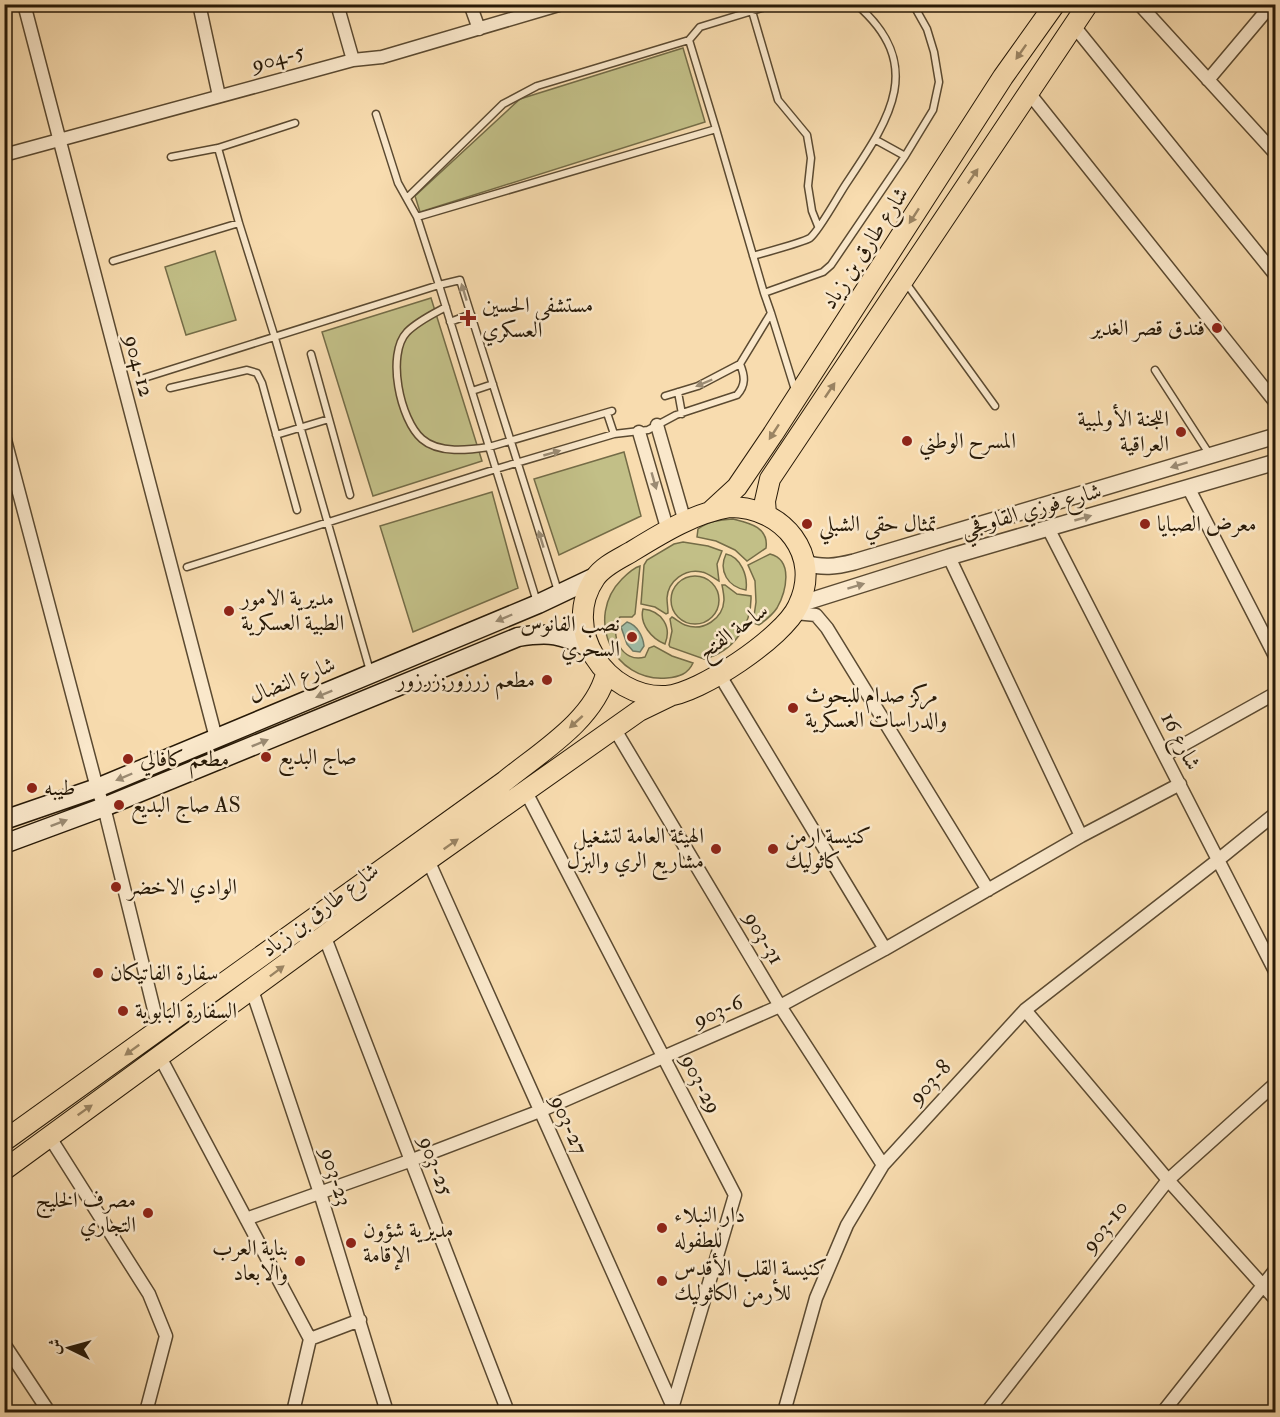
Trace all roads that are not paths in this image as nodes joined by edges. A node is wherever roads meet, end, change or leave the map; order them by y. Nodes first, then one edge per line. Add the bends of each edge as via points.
1 (24, 4) edge
2 (199, 4) edge
3 (338, 4) edge
4 (470, 4) edge
5 (562, 4) edge
6 (775, 4) edge
7 (856, 4) edge
8 (913, 4) edge
9 (1055, 4) edge
10 (1088, 4) edge
11 (1139, 4) edge
12 (1272, 4) edge
13 (752, 11) junction
14 (1074, 26) junction
15 (479, 29) junction
16 (689, 40) junction
17 (353, 60) junction
18 (1208, 80) junction
19 (1029, 93) junction
20 (219, 96) junction
21 (376, 114) dead end
22 (295, 123) dead end
23 (716, 129) junction
24 (876, 140) junction
25 (58, 141) junction
26 (218, 148) junction
27 (4, 154) edge
28 (1275, 154) edge
29 (905, 156) junction
30 (171, 157) dead end
31 (407, 198) junction
32 (417, 217) junction
33 (239, 222) junction
34 (818, 226) junction
35 (753, 256) junction
36 (113, 261) dead end
37 (1275, 276) edge
38 (904, 280) junction
39 (439, 285) junction
40 (764, 293) junction
41 (446, 307) junction
42 (771, 313) junction
43 (471, 315) junction
44 (450, 322) junction
45 (275, 338) junction
46 (311, 354) dead end
47 (740, 364) junction
48 (1155, 370) dead end
49 (144, 378) dead end
50 (493, 384) junction
51 (170, 388) dead end
52 (472, 391) junction
53 (678, 392) junction
54 (665, 396) dead end
55 (797, 397) junction
56 (1275, 403) edge
57 (995, 406) dead end
58 (682, 414) junction
59 (328, 419) junction
60 (657, 425) junction
61 (300, 428) junction
62 (639, 432) junction
63 (614, 434) junction
64 (276, 435) junction
65 (4, 436) edge
66 (1275, 436) edge
67 (511, 441) junction
68 (489, 447) junction
69 (1210, 456) junction
70 (1275, 462) edge
71 (518, 463) junction
72 (496, 470) junction
73 (1188, 488) junction
74 (350, 495) dead end
75 (297, 510) dead end
76 (710, 511) junction
77 (766, 514) junction
78 (328, 523) junction
79 (677, 526) junction
80 (1048, 528) junction
81 (949, 557) junction
82 (804, 563) junction
83 (187, 567) dead end
84 (595, 577) junction
85 (559, 594) junction
86 (538, 604) junction
87 (797, 609) junction
88 (590, 648) junction
89 (1275, 658) edge
90 (371, 674) junction
91 (606, 674) junction
92 (719, 674) junction
93 (1275, 693) edge
94 (670, 696) junction
95 (614, 728) junction
96 (216, 738) junction
97 (1165, 755) junction
98 (1180, 784) junction
99 (98, 788) junction
100 (525, 792) junction
101 (104, 807) junction
102 (1275, 813) edge
103 (4, 820) edge
104 (1082, 836) junction
105 (4, 844) edge
106 (428, 860) junction
107 (1218, 860) junction
108 (988, 890) junction
109 (324, 935) junction
110 (885, 949) junction
111 (1275, 973) edge
112 (252, 990) junction
113 (780, 1006) junction
114 (1024, 1010) junction
115 (159, 1030) junction
116 (160, 1057) junction
117 (664, 1058) junction
118 (1275, 1083) edge
119 (540, 1111) junction
120 (50, 1136) junction
121 (4, 1141) edge
122 (412, 1160) junction
123 (883, 1165) junction
124 (4, 1170) edge
125 (1168, 1180) junction
126 (320, 1193) junction
127 (246, 1219) junction
128 (1275, 1269) edge
129 (1263, 1285) junction
130 (1275, 1300) edge
131 (360, 1320) junction
132 (310, 1339) junction
133 (4, 1344) edge
134 (672, 1410) edge
135 (49, 1413) edge
136 (146, 1413) edge
137 (293, 1413) edge
138 (387, 1413) edge
139 (508, 1413) edge
140 (784, 1413) edge
141 (987, 1413) edge
142 (1163, 1413) edge

1 - 25 street, 904-12
2 - 20 street
3 - 17 street
4 - 15 street
5 - 15 street, 904-5
6 - 13 lane
7 - 24 lane via 877,24 891,47 897,77 891,108
8 - 29 lane via 927,29 939,82 933,110
9 -> 55 main road, شارع طارق بن زياد
10 - 14 main road
11 - 18 street
12 - 18 street
13 - 16 lane via 700,27
13 - 34 lane via 778,100 807,135 811,158 808,186
14 - 19 main road
14 - 37 street
15 - 17 street, 904-5 via 382,57
16 - 23 lane
16 - 31 lane via 537,86 503,104
17 - 20 street, 904-5
18 - 28 street
38 -> 19 main road
19 - 56 street
20 - 25 street, 904-5
21 - 31 lane via 398,183
22 - 26 lane
23 - 32 lane
23 - 35 lane
24 - 29 lane
24 - 34 lane
25 - 27 street, 904-5
25 - 96 street, 904-12
26 - 30 lane
26 - 33 lane
29 - 40 lane via 831,265 823,272
31 - 32 lane
32 - 39 lane
33 - 36 lane
33 - 45 lane
34 - 35 lane via 810,238
35 - 40 lane
38 - 57 lane
77 -> 38 main road via 770,479
39 - 41 lane
43 -> 39 lane via 460,280
39 - 45 lane
40 - 42 lane
41 - 44 lane
41 - 68 lane via 406,333 397,352 400,398 422,439 440,448
42 - 47 lane
42 - 55 lane
43 - 44 lane
43 - 50 lane
44 - 52 lane
45 - 49 lane
45 - 61 lane
46 - 59 lane
47 -> 53 lane via 709,382
47 - 58 lane via 745,382 737,395
48 - 69 lane
50 - 52 lane
50 - 67 lane
51 - 64 lane via 247,370 257,373
52 - 68 lane
53 - 54 lane
53 - 58 lane
55 -> 76 main road, شارع طارق بن زياد via 737,487
58 - 60 lane
59 - 61 lane
59 - 74 lane
60 - 62 lane
60 - 79 street
61 - 64 lane
61 - 78 lane
62 - 63 lane
62 -> 79 street
63 - 67 lane via 609,412
71 -> 63 lane
64 - 75 lane
65 - 99 street
66 - 69 street, شارع فوزي القاوقجي
67 - 68 lane
67 - 71 lane
68 - 72 lane
69 -> 82 street, شارع فوزي القاوقجي via 854,562 832,567
70 - 73 street, شارع فوزي القاوقجي
71 - 72 lane
85 -> 71 lane
72 - 78 lane
72 - 86 lane
80 -> 73 street, شارع فوزي القاوقجي
73 - 89 street
76 - 77 main road, ساحة الفتح via 742,507
76 - 79 main road, ساحة الفتح
77 - 82 main road, ساحة الفتح via 791,534
78 - 83 lane
78 - 90 lane
79 - 84 main road, ساحة الفتح
80 - 81 street, شارع فوزي القاوقجي
80 - 97 street, شارع 16
87 -> 81 street, شارع فوزي القاوقجي
81 - 104 street
82 - 87 main road, ساحة الفتح via 805,577
84 - 85 main road, شارع النضال
84 - 88 main road, ساحة الفتح via 585,606
85 - 86 main road, شارع النضال
86 -> 90 main road, شارع النضال
87 - 92 main road, ساحة الفتح via 761,646
87 - 108 street via 816,615 827,628
88 - 91 main road, ساحة الفتح
101 -> 88 main road, شارع النضال via 518,637 544,633 567,637
90 -> 96 main road, شارع النضال
91 - 94 main road, ساحة الفتح via 636,692
91 -> 115 main road, شارع طارق بن زياد via 603,688 581,719 505,780
92 - 94 main road, ساحة الفتح
92 - 110 street
93 - 97 street
94 - 95 main road, شارع طارق بن زياد
95 - 100 main road, شارع طارق بن زياد
95 - 113 street, 903-31
96 -> 99 main road, شارع النضال
97 - 98 street, شارع 16
98 - 104 street, 903-6
98 - 107 street, شارع 16
99 - 101 street
99 - 103 main road, شارع النضال
106 -> 100 main road, شارع طارق بن زياد
100 - 117 street, 903-29
105 -> 101 main road, شارع النضال
101 - 115 street
102 - 107 street, 903-8
104 - 108 street, 903-6
106 - 109 main road, شارع طارق بن زياد
106 - 119 street, 903-27
107 - 111 street, شارع 16
107 - 114 street, 903-8
108 - 110 street, 903-6
112 -> 109 main road, شارع طارق بن زياد
109 - 122 street, 903-25
110 - 113 street, 903-6
112 - 116 main road, شارع طارق بن زياد
112 - 126 street, 903-23
113 - 117 street, 903-6
113 - 123 street, 903-31
114 - 123 street, 903-8
114 - 125 street
115 -> 121 main road, شارع طارق بن زياد
120 -> 116 main road, شارع طارق بن زياد
116 - 127 street
117 - 119 street, 903-6
117 - 134 street, 903-29 via 735,1195
118 - 125 street, 903-10
119 - 122 street, 903-6
119 - 134 street, 903-27
120 - 124 main road, شارع طارق بن زياد
120 - 136 street via 149,1294 166,1335
122 - 126 street, 903-6
122 - 139 street, 903-25
123 - 140 street, 903-8 via 847,1225 816,1298
125 - 129 street
125 - 141 street, 903-10
126 - 127 street, 903-6
126 - 131 street, 903-23
127 - 132 street
128 - 129 street
129 - 130 street
129 - 142 street
131 - 132 street
131 - 138 street, 903-23
132 - 137 street
133 - 135 street

